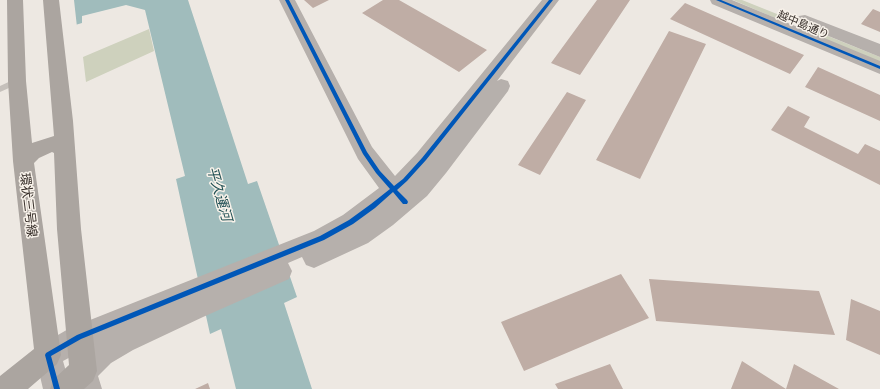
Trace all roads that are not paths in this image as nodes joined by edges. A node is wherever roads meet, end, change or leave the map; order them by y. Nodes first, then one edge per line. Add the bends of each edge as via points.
1 (15, 0) edge
2 (51, 0) edge
3 (287, 0) edge
4 (551, 0) edge
5 (568, 0) edge
6 (718, 0) edge
7 (756, 0) edge
8 (796, 25) junction
9 (880, 51) edge
10 (880, 68) edge
11 (8, 85) edge
12 (63, 121) junction
13 (21, 135) junction
14 (65, 147) junction
15 (22, 162) junction
16 (399, 196) junction
17 (193, 299) junction
18 (79, 337) junction
19 (48, 355) junction
20 (86, 380) edge
21 (6, 389) edge
22 (57, 389) edge
23 (64, 389) edge

1 - 11 main road, 環状三号線 via 17,47
2 - 12 main road
3 - 16 street via 365,153
4 - 16 street via 405,180
5 - 16 street via 439,167 419,190
6 - 8 street, 越中島通り
7 - 8 street, 越中島通り
8 - 9 street, 越中島通り
8 - 10 street, 越中島通り
11 - 13 main road, 環状三号線
12 - 13 main road via 51,130 37,135
12 - 14 main road
13 - 15 main road, 環状三号線
14 - 15 main road via 52,144 40,148
14 - 18 main road via 69,229
15 - 19 main road, 環状三号線
16 - 17 street via 360,236 295,257
17 - 18 street
17 - 20 street via 102,354
18 - 19 street
18 - 20 main road
19 - 21 main road
19 - 22 street
20 - 23 main road

